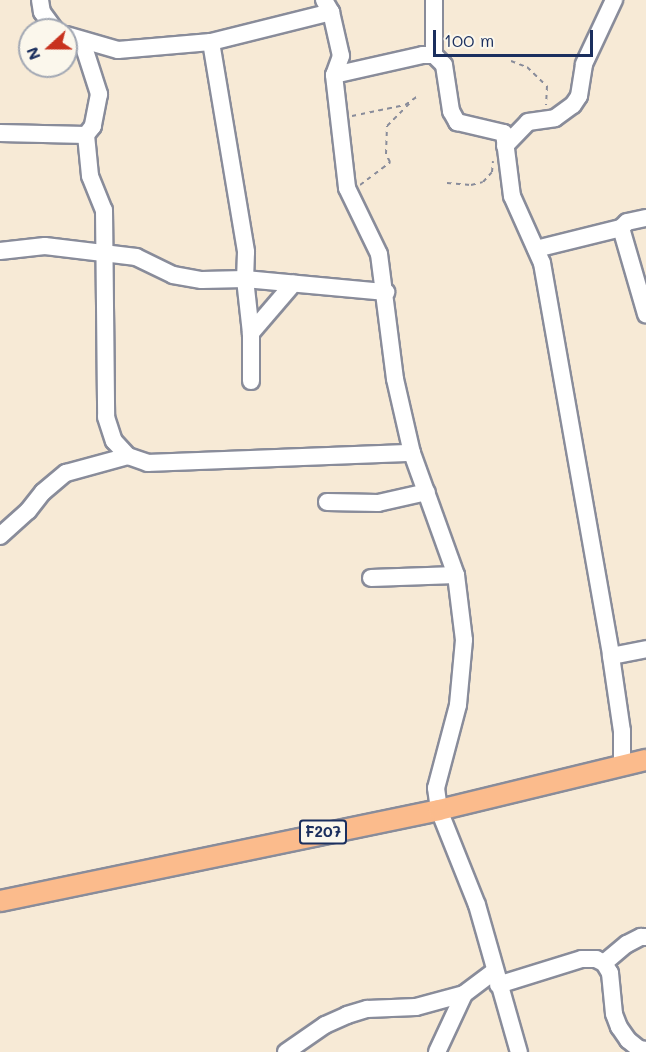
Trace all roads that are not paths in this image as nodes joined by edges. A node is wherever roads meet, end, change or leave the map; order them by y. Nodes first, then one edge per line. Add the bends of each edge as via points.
1 (40, 0) edge
2 (434, 0) edge
3 (614, 0) edge
4 (328, 6) edge
5 (46, 18) edge
6 (78, 40) edge
7 (82, 41) junction
8 (211, 42) junction
9 (434, 55) junction
10 (334, 75) junction
11 (0, 134) edge
12 (86, 135) junction
13 (505, 146) junction
14 (646, 218) edge
15 (621, 228) junction
16 (536, 249) junction
17 (0, 251) edge
18 (105, 254) junction
19 (245, 279) junction
20 (293, 284) junction
21 (386, 292) junction
22 (646, 314) edge
23 (251, 333) junction
24 (251, 381) dead end
25 (412, 453) junction
26 (128, 456) junction
27 (427, 492) junction
28 (327, 502) dead end
29 (0, 536) edge
30 (456, 575) junction
31 (371, 578) dead end
32 (646, 649) edge
33 (611, 656) junction
34 (646, 760) edge
35 (622, 766) junction
36 (439, 810) junction
37 (0, 901) edge
38 (646, 937) edge
39 (604, 963) junction
40 (496, 978) junction
41 (464, 994) junction
42 (646, 1050) edge
43 (286, 1052) edge
44 (437, 1052) edge
45 (519, 1052) edge

1 - 5 street
2 - 9 street
3 - 13 street via 584,64 579,96 573,105 555,118 528,122
4 - 8 street
4 - 10 street via 340,56
6 - 7 street
7 - 8 street via 118,50
7 - 12 street via 99,94 93,126
8 - 19 street via 246,252
9 - 10 street
9 - 13 street via 444,65 451,111 457,122 500,131
10 - 21 street via 345,176 379,254
11 - 12 street
12 - 18 street via 90,176 104,210
13 - 16 street via 512,196
14 - 15 street via 627,222
15 - 16 street
15 - 22 street
16 - 33 street via 542,263
17 - 18 street via 45,246
18 - 19 street via 136,257 173,275 202,280
18 - 26 street via 105,417 114,441
19 - 20 street
19 - 23 street
20 - 21 street
20 - 23 street
21 - 25 street via 395,379
23 - 24 street
25 - 26 street via 176,463 148,463
25 - 27 street
26 - 29 street via 66,473
27 - 28 street via 378,503
27 - 30 street
30 - 31 street
30 - 36 street via 464,640 458,705 436,788
32 - 33 street
33 - 35 street via 622,731
34 - 35 main road, F207
35 - 36 main road, F207
36 - 37 main road, F207
36 - 40 street via 477,905
38 - 39 street via 627,944
39 - 40 street via 582,959
39 - 42 street via 610,973 619,1027 639,1050
40 - 41 street
40 - 45 street
41 - 43 street via 416,1007 367,1009 347,1015
41 - 44 street

